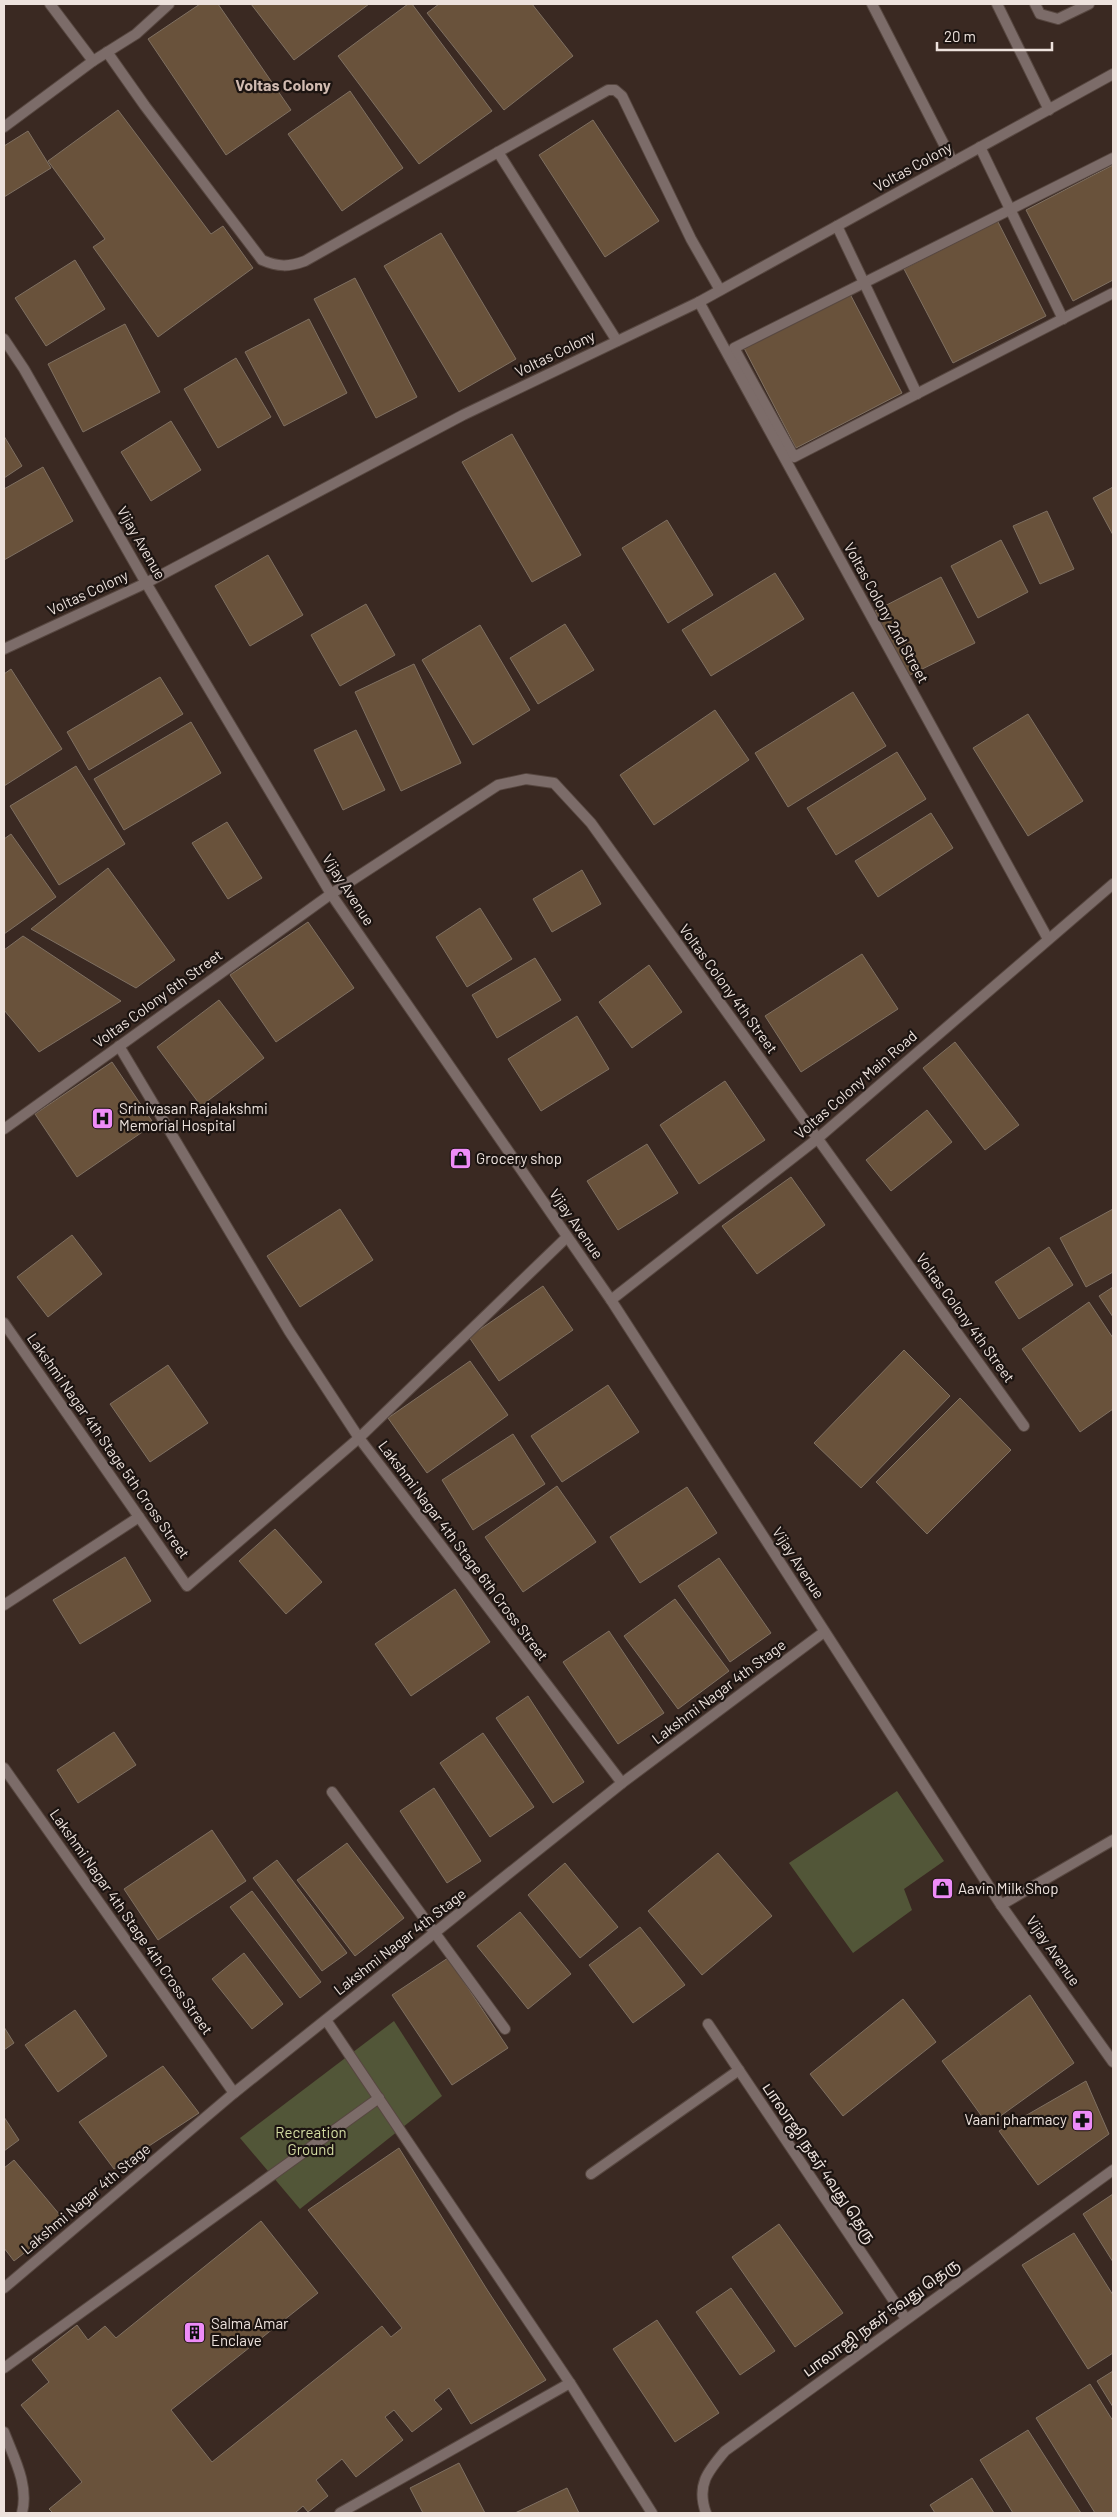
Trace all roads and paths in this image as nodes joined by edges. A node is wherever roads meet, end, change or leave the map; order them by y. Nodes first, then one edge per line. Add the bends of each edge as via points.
1 (50, 4) edge
2 (170, 4) edge
3 (872, 4) edge
4 (997, 4) edge
5 (1036, 4) edge
6 (1089, 4) edge
7 (107, 52) junction
8 (93, 61) junction
9 (1113, 74) edge
10 (1049, 110) junction
11 (4, 128) edge
12 (980, 147) junction
13 (498, 152) junction
14 (1113, 158) edge
15 (953, 162) junction
16 (1010, 210) junction
17 (837, 226) junction
18 (864, 283) junction
19 (720, 290) junction
20 (1113, 293) edge
21 (698, 302) junction
22 (1064, 319) junction
23 (4, 341) edge
24 (616, 342) junction
25 (917, 394) junction
26 (146, 583) junction
27 (4, 649) edge
28 (1113, 884) edge
29 (331, 894) junction
30 (1048, 939) junction
31 (119, 1046) junction
32 (4, 1129) edge
33 (817, 1139) junction
34 (567, 1237) junction
35 (611, 1300) junction
36 (4, 1323) edge
37 (1024, 1426) dead end
38 (359, 1438) junction
39 (139, 1516) junction
40 (4, 1605) edge
41 (824, 1632) junction
42 (4, 1768) edge
43 (622, 1783) junction
44 (332, 1792) dead end
45 (1113, 1840) edge
46 (1001, 1904) junction
47 (435, 1933) junction
48 (326, 2020) junction
49 (708, 2024) dead end
50 (505, 2029) dead end
51 (1113, 2062) edge
52 (739, 2070) junction
53 (234, 2093) junction
54 (379, 2098) junction
55 (1113, 2170) edge
56 (591, 2174) dead end
57 (4, 2288) edge
58 (906, 2319) junction
59 (4, 2368) edge
60 (570, 2383) junction
61 (4, 2432) edge
62 (22, 2513) edge
63 (340, 2513) edge
64 (652, 2513) edge
65 (706, 2513) edge

1 - 8 street
2 - 7 street via 136,34
3 - 15 street
4 - 10 street
5 - 6 street via 1040,14 1058,19
7 - 8 street
7 - 13 street via 262,260 275,266 305,261
8 - 11 street
9 - 10 street, Voltas Colony
10 - 12 street, Voltas Colony
12 - 15 street, Voltas Colony
12 - 16 street
13 - 19 street via 608,90 615,90 622,96 690,239
13 - 24 street
14 - 16 street
15 - 17 street, Voltas Colony
16 - 18 street
16 - 22 street
17 - 18 street
17 - 19 street, Voltas Colony
18 - 25 street
18 - 25 street via 734,348 794,457
19 - 21 street, Voltas Colony
20 - 22 street
21 - 24 street, Voltas Colony
21 - 30 street, Voltas Colony 2nd Street
22 - 25 street
23 - 26 street, Vijay Avenue via 24,369
24 - 26 street, Voltas Colony via 463,415
26 - 27 street, Voltas Colony
26 - 29 street, Vijay Avenue
28 - 30 street, Voltas Colony Main Road
29 - 31 street, Voltas Colony 6th Street
29 - 33 street, Voltas Colony 4th Street via 498,785 526,779 554,782 591,823
29 - 34 street, Vijay Avenue
30 - 33 street, Voltas Colony Main Road
31 - 32 street, Voltas Colony 6th Street
31 - 38 street, Lakshmi Nagar 4th Stage 6th Cross Street via 289,1331
33 - 35 street, Voltas Colony Main Road
33 - 37 street, Voltas Colony 4th Street
34 - 35 street, Vijay Avenue
34 - 38 street
35 - 41 street, Vijay Avenue
36 - 39 street, Lakshmi Nagar 4th Stage 5th Cross Street
38 - 39 street, Lakshmi Nagar 4th Stage 5th Cross Street via 187,1586
38 - 43 street, Lakshmi Nagar 4th Stage 6th Cross Street
39 - 40 street
41 - 43 street, Lakshmi Nagar 4th Stage
41 - 46 street, Vijay Avenue
42 - 53 street, Lakshmi Nagar 4th Stage 4th Cross Street
43 - 47 street, Lakshmi Nagar 4th Stage
44 - 47 street
45 - 46 street
46 - 51 street, Vijay Avenue
47 - 48 street, Lakshmi Nagar 4th Stage
47 - 50 street
48 - 53 street, Lakshmi Nagar 4th Stage
48 - 54 street
49 - 52 street, பாலாஜி நகர் 4வது தெரு
52 - 56 street
52 - 58 street, பாலாஜி நகர் 4வது தெரு
53 - 57 street, Lakshmi Nagar 4th Stage
54 - 59 street
54 - 60 street
55 - 58 street, பாலாஜி நகர் 5வது தெரு
58 - 65 street, பாலாஜி நகர் 5வது தெரு via 725,2450 704,2476 702,2504
60 - 63 street
60 - 64 street
61 - 62 street via 23,2482 25,2502

